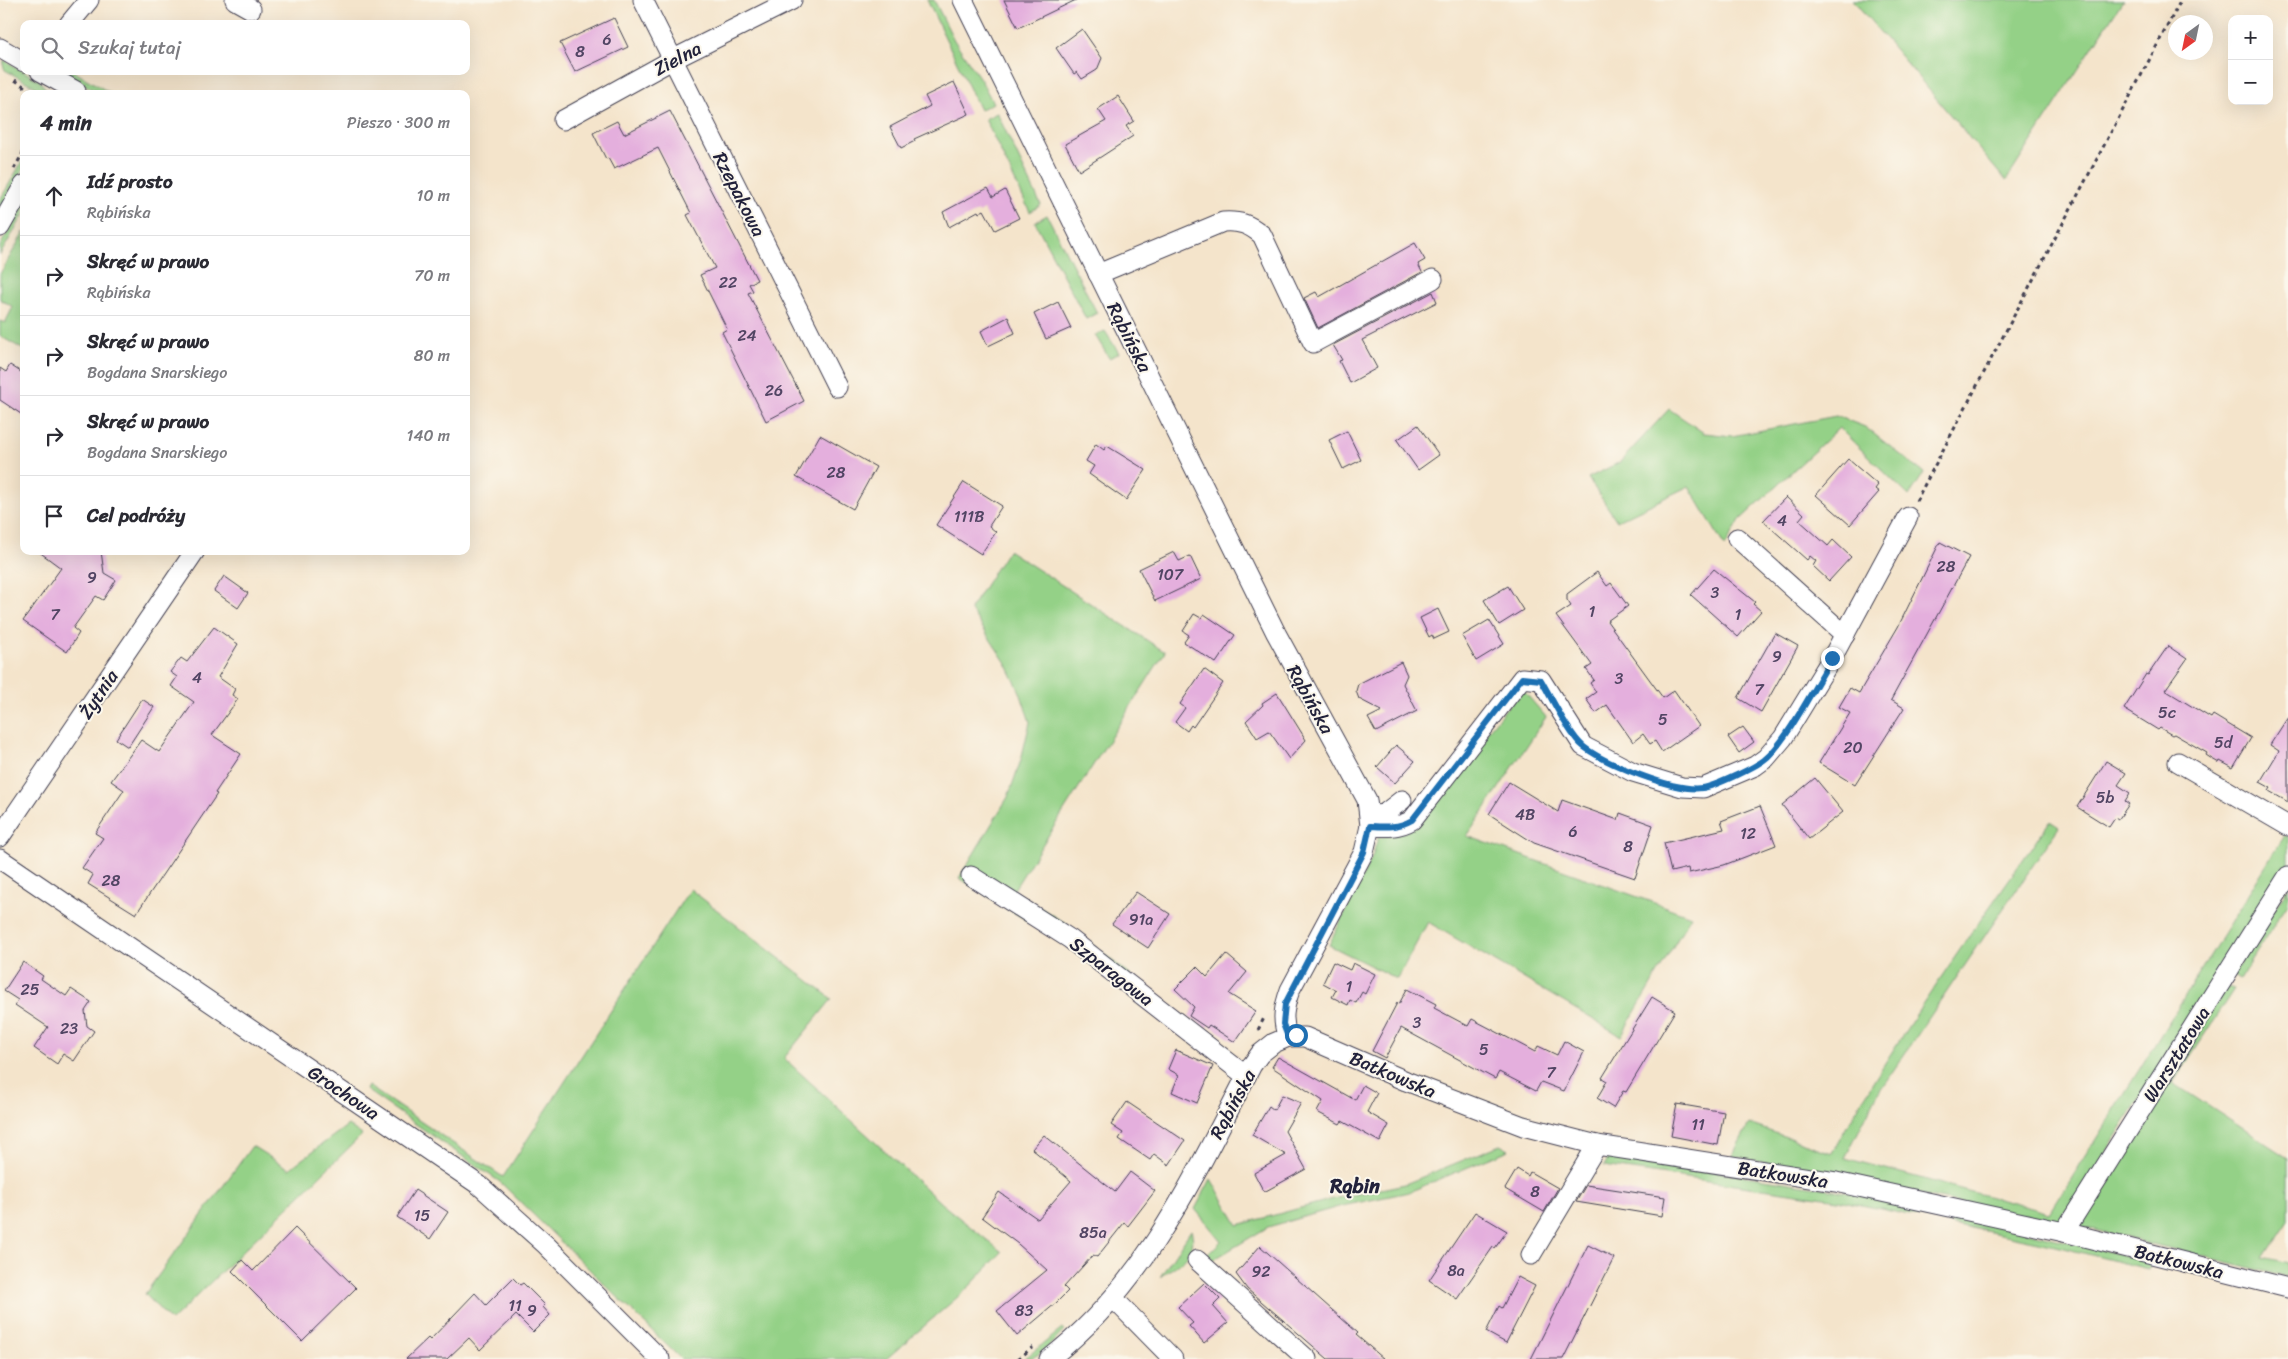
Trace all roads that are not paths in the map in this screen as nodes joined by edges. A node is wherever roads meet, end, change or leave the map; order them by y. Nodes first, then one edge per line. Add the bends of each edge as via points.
1 (89, 0) edge
2 (643, 0) edge
3 (792, 0) edge
4 (963, 0) edge
5 (72, 20) edge
6 (0, 48) edge
7 (20, 60) edge
8 (672, 60) junction
9 (47, 75) edge
10 (72, 90) edge
11 (563, 120) dead end
12 (20, 192) edge
13 (0, 227) edge
14 (1098, 274) junction
15 (1433, 278) dead end
16 (837, 387) dead end
17 (1908, 517) road end
18 (1737, 538) dead end
19 (192, 555) edge
20 (1845, 635) junction
21 (2178, 762) dead end
22 (1402, 800) dead end
23 (1370, 821) junction
24 (2288, 826) edge
25 (0, 837) edge
26 (0, 859) edge
27 (971, 876) dead end
28 (2288, 876) edge
29 (1288, 1037) junction
30 (1246, 1076) junction
31 (1597, 1144) junction
32 (2064, 1232) junction
33 (1531, 1255) dead end
34 (1196, 1260) dead end
35 (2288, 1288) edge
36 (1113, 1298) junction
37 (660, 1359) edge
38 (1049, 1359) edge
39 (1173, 1359) edge
40 (1307, 1359) edge

1 - 5 street
2 - 8 street, Rzepakowa
3 - 8 street, Zielna
4 - 14 street, Rąbińska
6 - 7 street
8 - 11 street, Zielna
8 - 16 street, Rzepakowa
9 - 10 street
12 - 13 street
14 - 15 street via 1223,222 1239,221 1262,235 1313,343
14 - 23 street, Rąbińska via 1299,678 1367,800
17 - 20 street
18 - 20 street
19 - 25 street, Żytnia
20 - 23 street via 1782,738 1766,758 1703,788 1682,787 1633,772 1602,758 1583,746 1541,680 1522,678 1412,820 1389,827
21 - 24 street
22 - 23 street
23 - 29 street, Rąbińska via 1364,852 1285,1004 1283,1024
26 - 37 street, Grochowa via 479,1185 540,1239
27 - 30 street, Szparagowa via 1070,939
28 - 32 street, Warsztatowa
29 - 30 street, Rąbińska via 1260,1054
29 - 31 street, Batkowska via 1296,1035 1321,1043 1406,1081 1522,1126
30 - 36 street, Rąbińska via 1169,1222
31 - 32 street, Batkowska via 1836,1182
31 - 33 street
32 - 35 street, Batkowska
34 - 40 street
36 - 38 street, Rąbińska
36 - 39 street

